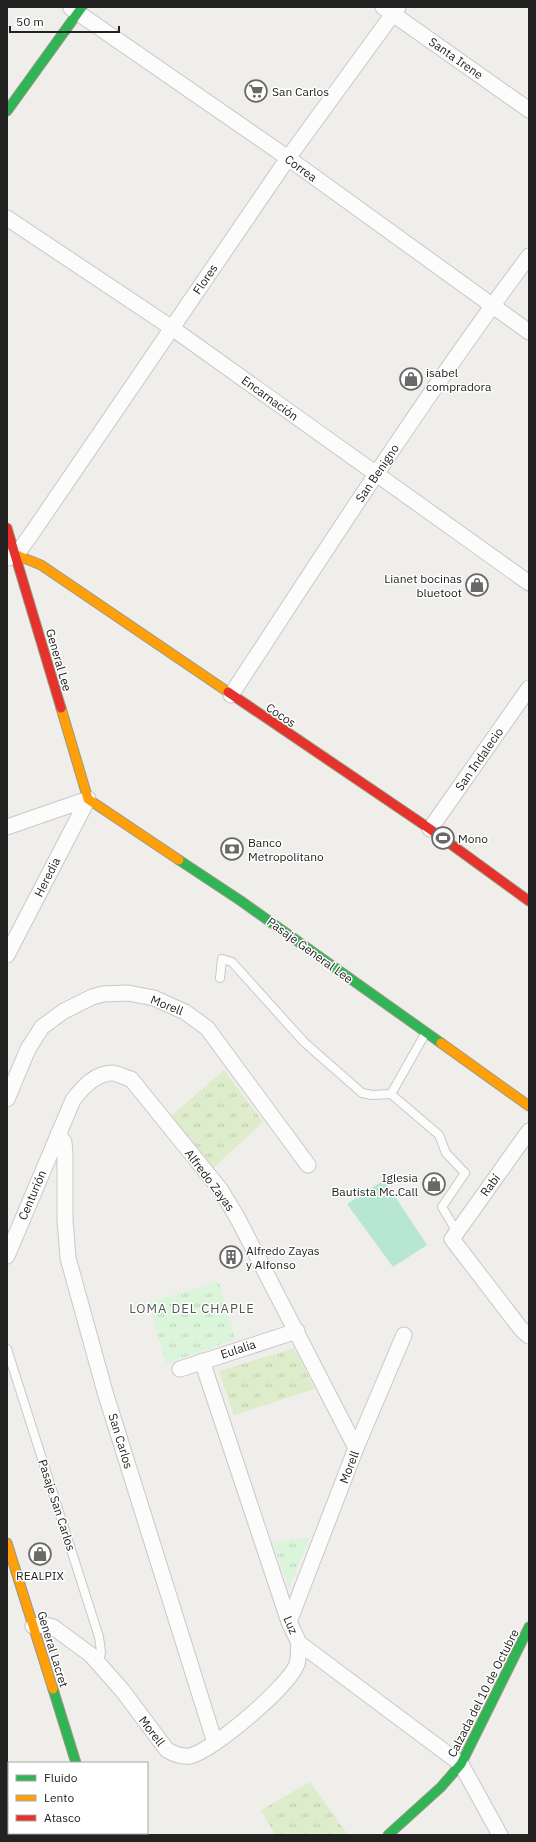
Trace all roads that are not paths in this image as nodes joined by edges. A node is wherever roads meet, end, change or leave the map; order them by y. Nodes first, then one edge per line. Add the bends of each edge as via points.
1 (76, 9) edge
2 (391, 9) edge
3 (529, 110) edge
4 (7, 111) edge
5 (288, 158) junction
6 (7, 218) edge
7 (529, 256) edge
8 (491, 306) junction
9 (172, 328) junction
10 (529, 332) edge
11 (376, 474) junction
12 (7, 528) edge
13 (12, 557) edge
14 (529, 583) edge
15 (529, 688) edge
16 (231, 695) junction
17 (88, 799) junction
18 (7, 827) edge
19 (430, 829) junction
20 (529, 901) edge
21 (7, 955) edge
22 (220, 978) dead end
23 (426, 1033) junction
24 (391, 1094) junction
25 (7, 1099) edge
26 (529, 1106) edge
27 (529, 1132) edge
28 (58, 1134) junction
29 (308, 1165) dead end
30 (454, 1235) junction
31 (7, 1256) edge
32 (297, 1331) junction
33 (404, 1335) dead end
34 (529, 1336) edge
35 (7, 1349) edge
36 (202, 1361) junction
37 (180, 1368) dead end
38 (356, 1448) junction
39 (7, 1543) edge
40 (289, 1622) junction
41 (33, 1626) junction
42 (529, 1627) edge
43 (299, 1643) junction
44 (99, 1663) junction
45 (215, 1743) junction
46 (76, 1762) edge
47 (461, 1764) junction
48 (388, 1835) edge
49 (500, 1835) edge

1 - 4 street
1 - 5 street, Correa
2 - 3 street, Santa Irene
2 - 5 street, Flores
5 - 8 street, Correa
5 - 9 street, Flores
6 - 9 street, Encarnación
7 - 8 street, San Benigno
8 - 10 street, Correa
8 - 11 street, San Benigno
9 - 11 street, Encarnación
9 - 13 street, Flores
11 - 14 street, Encarnación
11 - 16 street, San Benigno
12 - 13 street, General Lee
13 - 16 street, Cocos via 41,565
13 - 17 street, General Lee
15 - 19 street, San Indalecio
16 - 19 street, Cocos
17 - 18 street
17 - 21 street, Heredia
17 - 23 street, Pasaje General Lee via 241,901
19 - 20 street, Cocos
22 - 24 lane via 222,959 232,962 304,1042 362,1093
23 - 24 lane
23 - 26 street, Pasaje General Lee
24 - 30 lane via 439,1135 446,1153 465,1173 442,1207
25 - 29 street, Morell via 28,1049 42,1027 64,1010 103,994 128,993 147,997 185,1012 207,1028
27 - 30 street, Rabí
28 - 31 street, Centurión
28 - 32 street, Alfredo Zayas via 72,1100 82,1087 98,1077 112,1073 131,1079 220,1189
28 - 45 street, San Carlos via 64,1142 66,1154 65,1220 68,1258 105,1392
30 - 34 street
32 - 36 street, Eulalia
32 - 38 street, Alfredo Zayas
33 - 38 street, Morell
35 - 44 lane, Pasaje San Carlos via 99,1637
36 - 37 street, Eulalia
36 - 40 street, Luz
38 - 40 street, Morell
39 - 41 street, General Lacret
40 - 43 street, Luz
41 - 44 street, Morell via 45,1624 53,1627
41 - 46 street, General Lacret
42 - 47 street, Calzada del 10 de Octubre
43 - 45 street, Morell via 297,1664 288,1679
43 - 47 street, Luz
44 - 45 street, Morell via 167,1750 176,1756 190,1756
47 - 48 street, Calzada del 10 de Octubre via 441,1787
47 - 49 street, Luz

